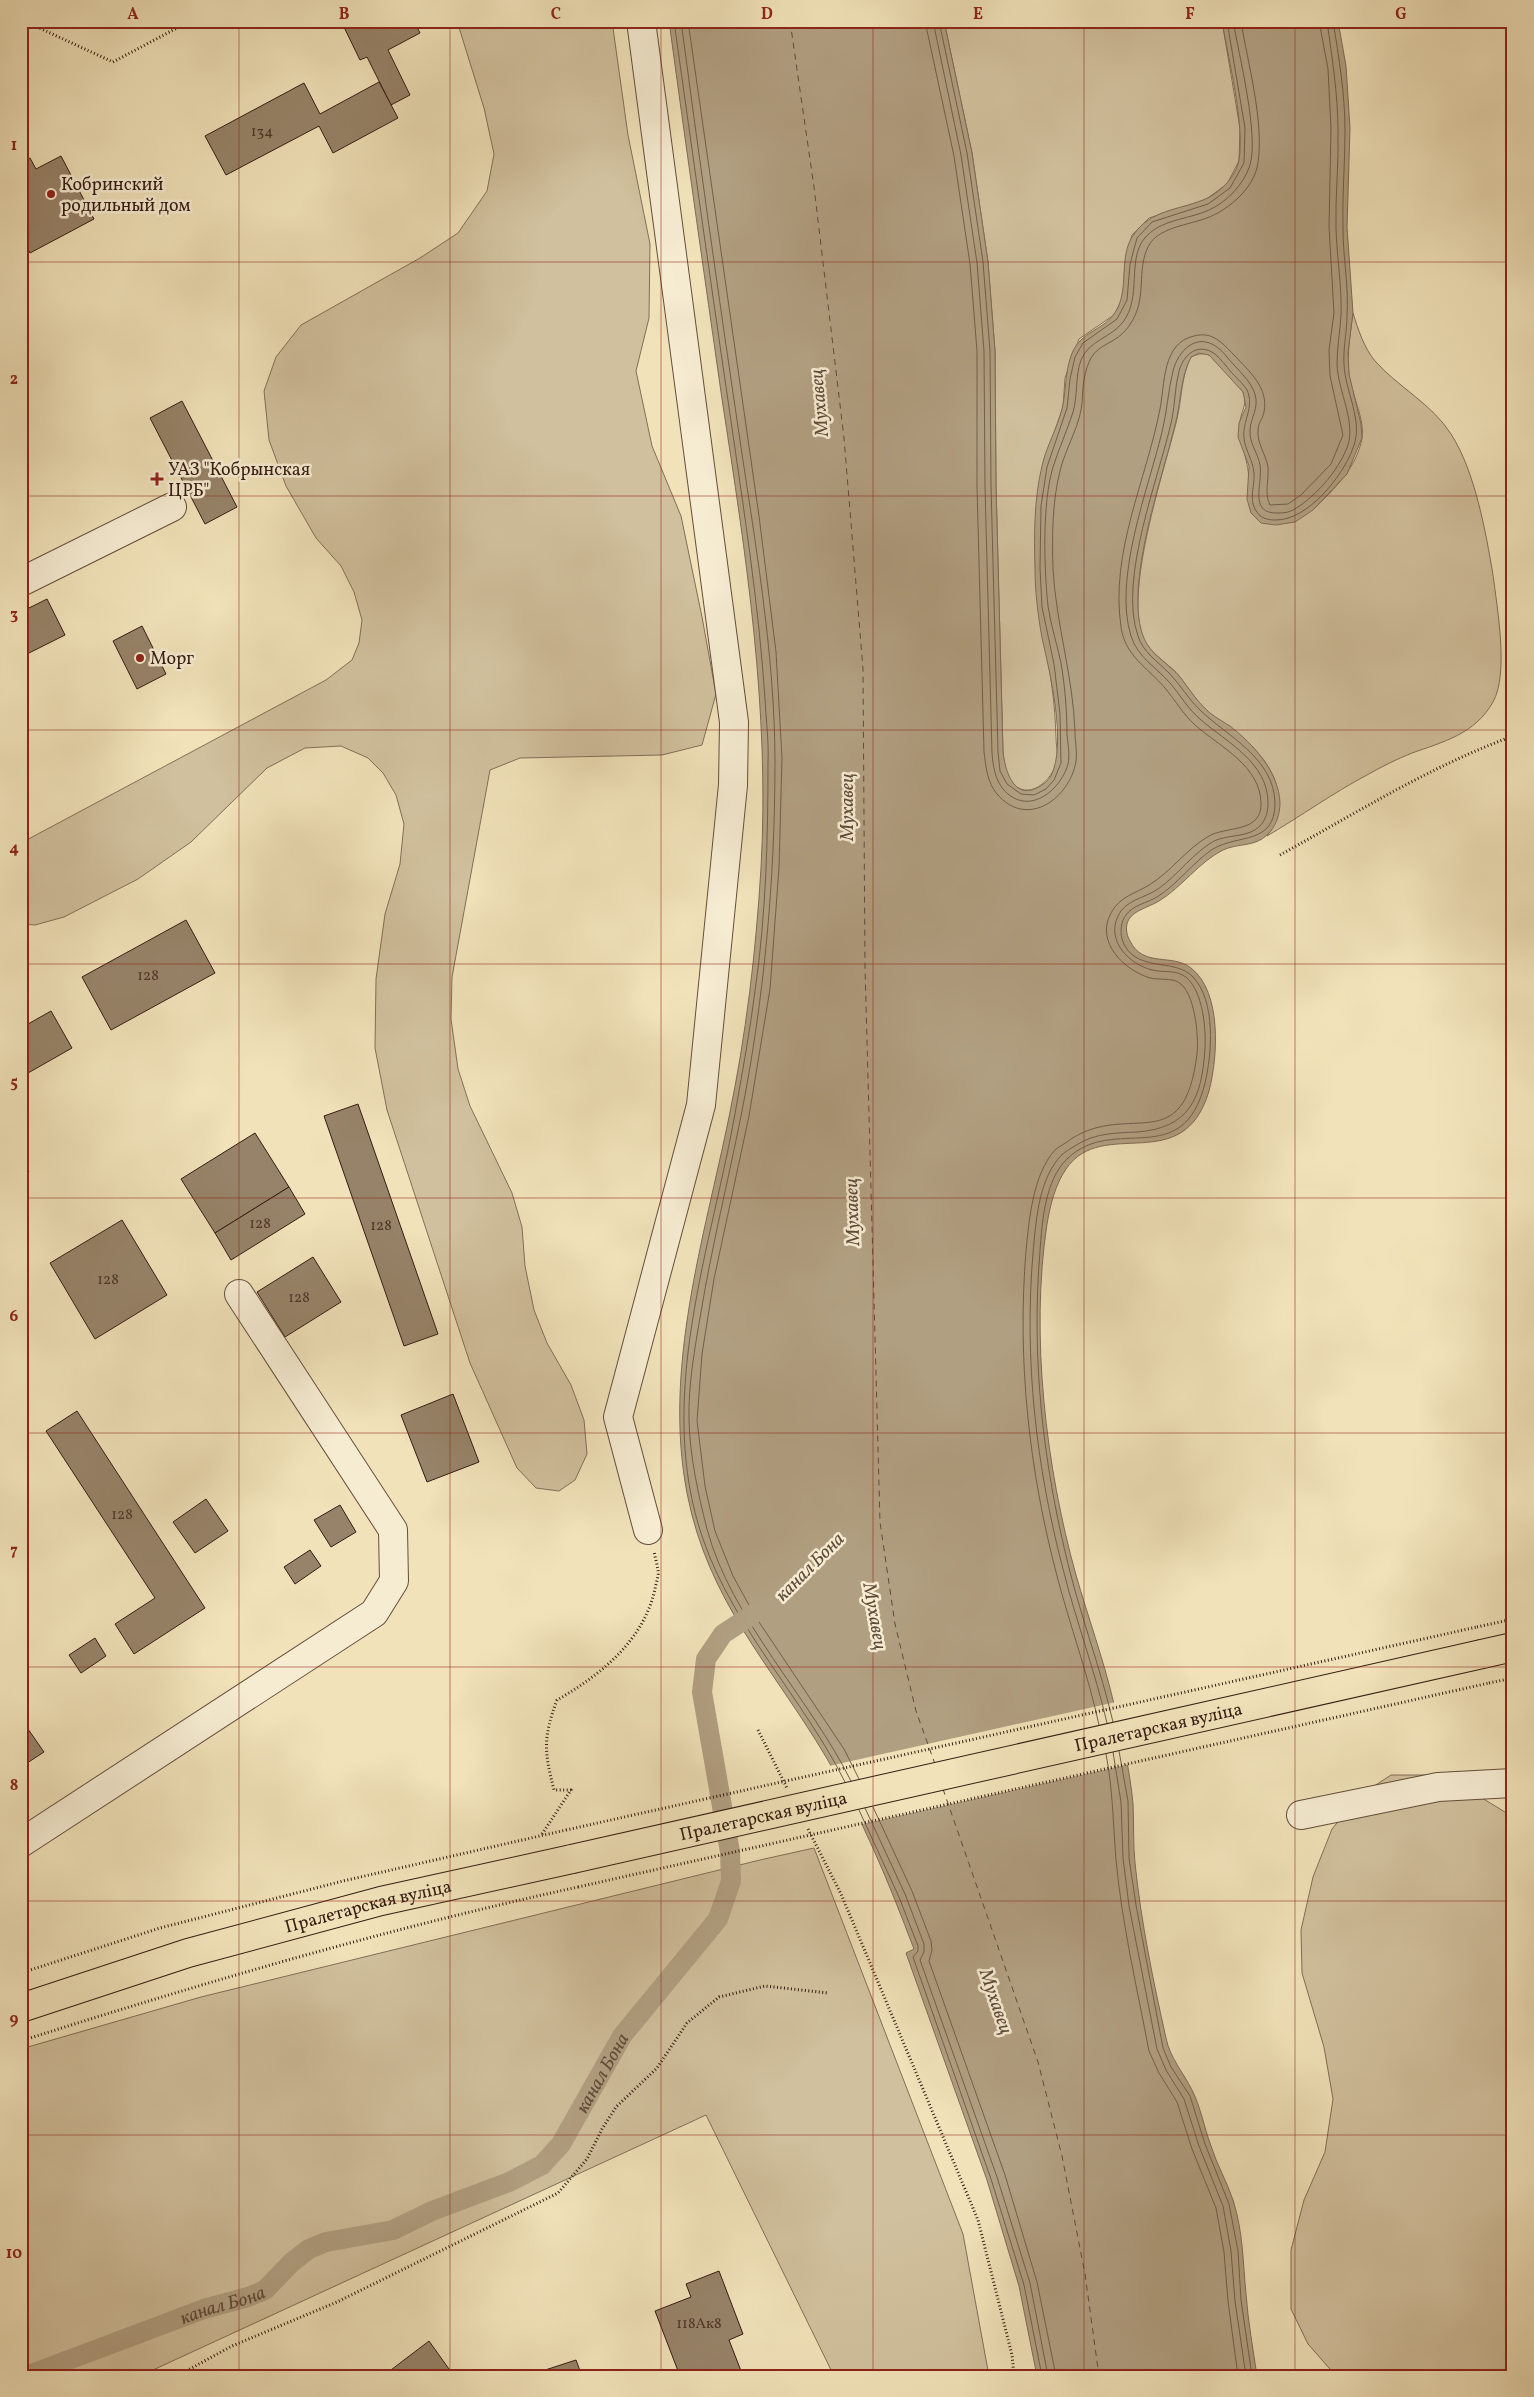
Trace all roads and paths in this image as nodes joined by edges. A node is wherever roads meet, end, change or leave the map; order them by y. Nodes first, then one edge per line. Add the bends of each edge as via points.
1 (24, 21) edge
2 (190, 21) edge
3 (641, 21) edge
4 (172, 507) dead end
5 (21, 582) edge
6 (1513, 736) edge
7 (1280, 855) dead end
8 (239, 1294) dead end
9 (648, 1530) joint
10 (1513, 1618) edge
11 (1513, 1647) edge
12 (1513, 1678) edge
13 (758, 1730) dead end
14 (1513, 1783) edge
15 (788, 1791) dead end
16 (1301, 1815) dead end
17 (806, 1825) dead end
18 (542, 1835) junction
19 (21, 1843) edge
20 (21, 1973) edge
21 (828, 1993) dead end
22 (21, 2008) edge
23 (21, 2040) edge
24 (177, 2376) edge
25 (1014, 2376) edge

1 - 2 path via 113,62
3 - 9 street via 734,722 733,785 701,1104 618,1417
4 - 5 street
6 - 7 path via 1476,750 1414,781
8 - 19 street via 393,1530 394,1581 374,1613
9 - 18 path via 658,1572 651,1608 624,1651 578,1688 557,1700 546,1728 545,1748 554,1790 570,1790
10 - 18 path, bridge
11 - 22 main road, Пралетарская вуліца, bridge via 382,1901 216,1946
12 - 23 path, bridge via 507,1903 298,1956
13 - 15 path
14 - 16 street via 1438,1787
17 - 25 path via 841,1894 978,2220 1012,2355
18 - 20 path via 160,1928
21 - 24 path via 765,1986 720,1997 686,2023 657,2068 616,2107 587,2159 558,2193 337,2302 232,2346

